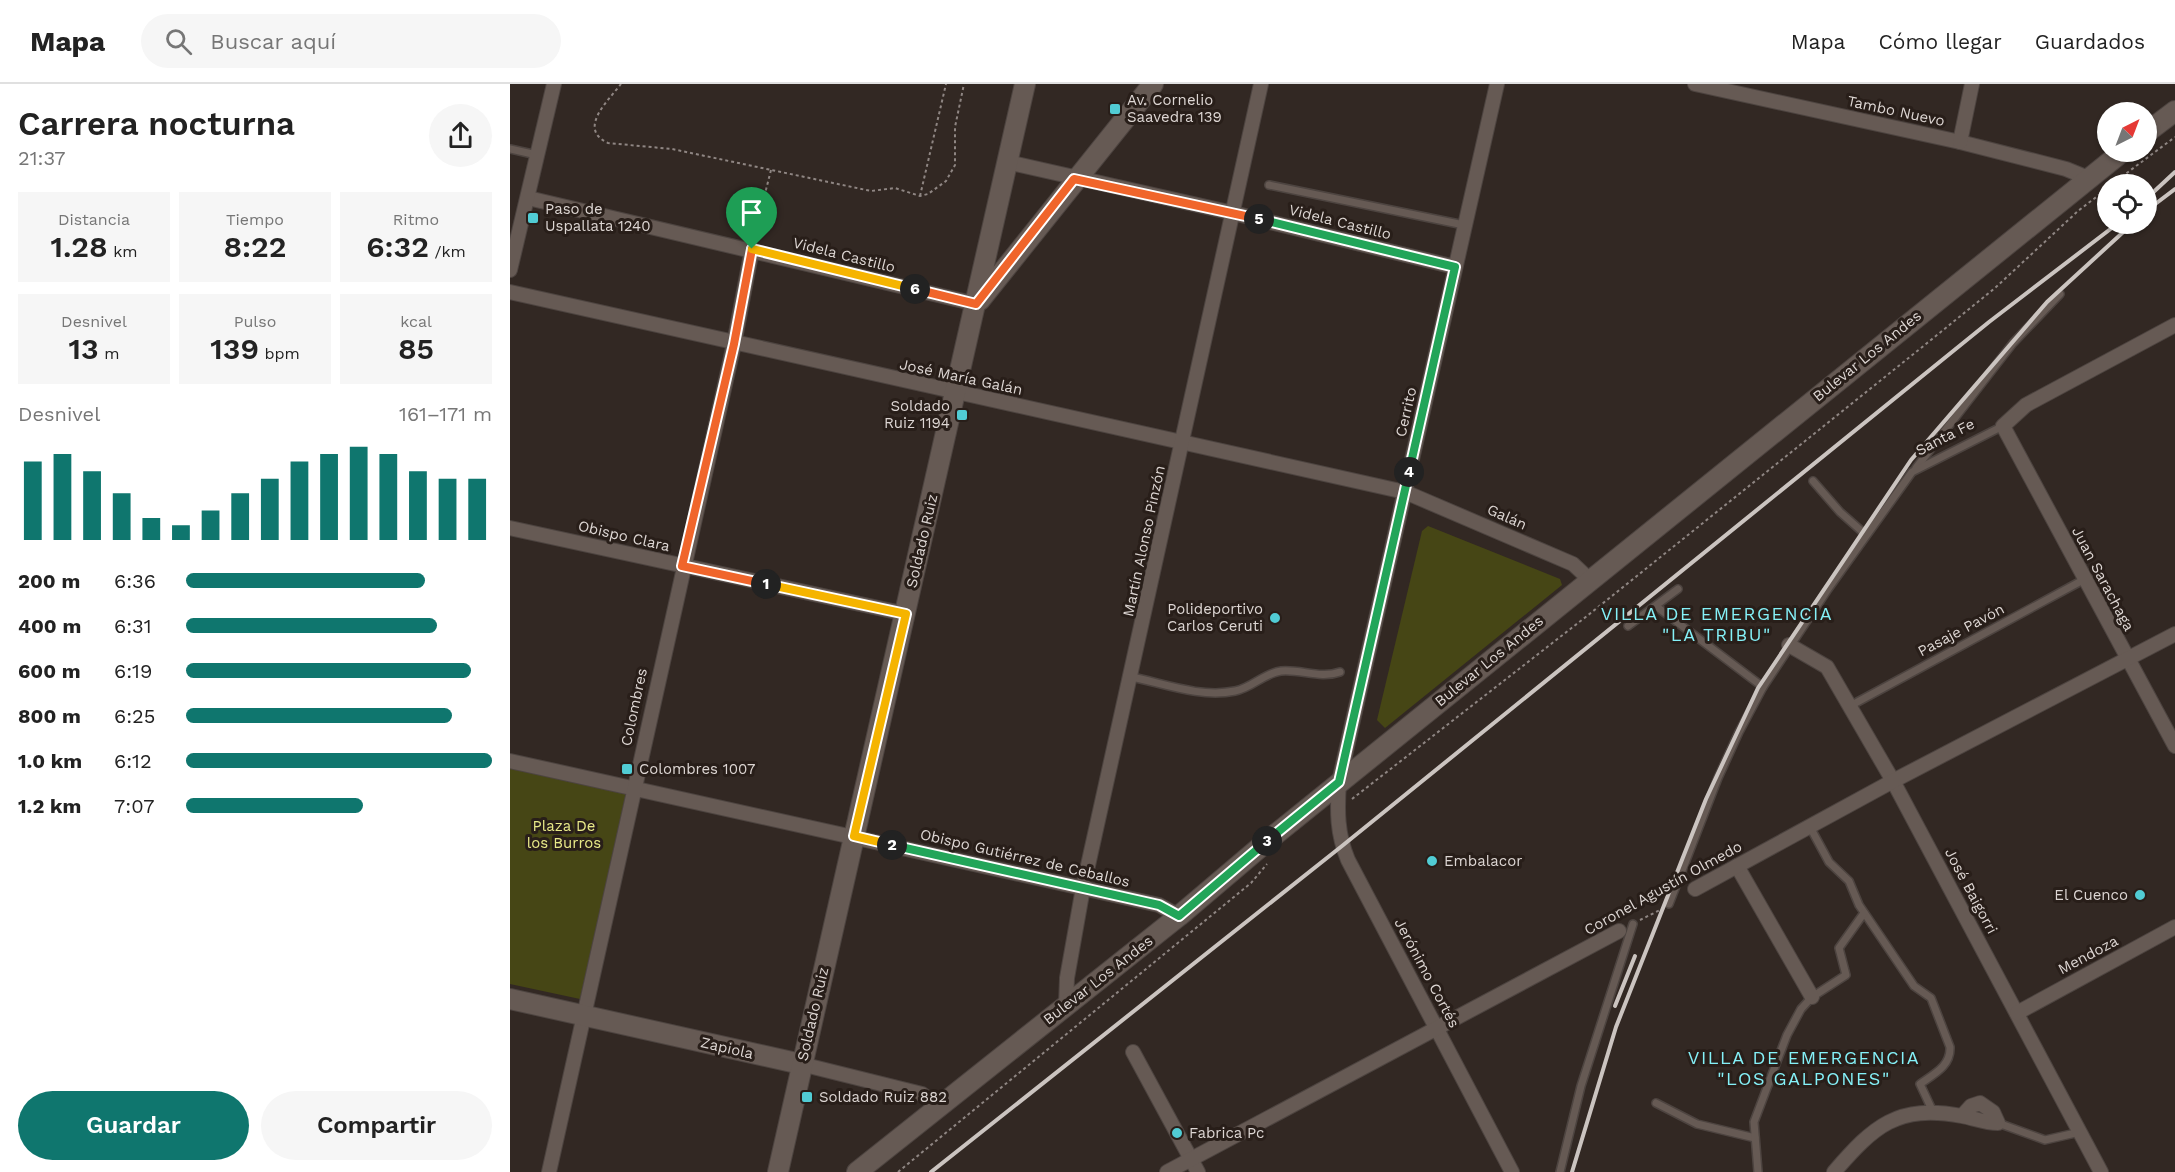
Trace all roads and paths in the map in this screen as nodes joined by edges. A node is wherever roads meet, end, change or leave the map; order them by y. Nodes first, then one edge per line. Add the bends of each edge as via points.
1 (554, 84) edge
2 (621, 84) edge
3 (946, 84) edge
4 (964, 84) edge
5 (1024, 84) edge
6 (1153, 84) edge
7 (1261, 84) edge
8 (1497, 84) edge
9 (1695, 84) edge
10 (1972, 84) edge
11 (1731, 88) edge
12 (2175, 111) edge
13 (2157, 125) edge
14 (2175, 137) edge
15 (1960, 142) junction
16 (510, 149) edge
17 (537, 155) junction
18 (1007, 162) junction
19 (2109, 162) edge
20 (771, 169) junction
21 (2125, 174) edge
22 (2088, 178) junction
23 (1074, 179) junction
24 (1269, 185) dead end
25 (920, 196) junction
26 (2097, 196) edge
27 (528, 198) junction
28 (1233, 213) junction
29 (1464, 225) junction
30 (752, 249) junction
31 (1455, 267) junction
32 (510, 270) edge
33 (510, 292) edge
34 (2060, 294) dead end
35 (976, 304) junction
36 (2175, 325) edge
37 (734, 344) junction
38 (956, 393) junction
39 (2003, 426) junction
40 (1182, 442) junction
41 (1912, 472) junction
42 (1813, 481) dead end
43 (1405, 492) junction
44 (510, 528) edge
45 (1866, 535) junction
46 (682, 566) junction
47 (2085, 579) junction
48 (1590, 580) junction
49 (1678, 589) dead end
50 (1657, 607) junction
51 (906, 614) junction
52 (1628, 626) dead end
53 (2175, 634) edge
54 (1789, 645) junction
55 (2127, 660) junction
56 (1340, 672) dead end
57 (1132, 676) junction
58 (1763, 687) junction
59 (1850, 706) junction
60 (2175, 746) edge
61 (510, 761) edge
62 (1893, 781) junction
63 (1339, 782) junction
64 (633, 788) junction
65 (1337, 810) junction
66 (1810, 827) junction
67 (854, 836) junction
68 (1271, 860) dead end
69 (1737, 866) junction
70 (1083, 888) junction
71 (1695, 890) dead end
72 (1669, 904) joint
73 (1864, 912) junction
74 (1179, 916) junction
75 (1633, 924) joint
76 (2175, 927) edge
77 (1619, 931) dead end
78 (1812, 997) junction
79 (510, 999) edge
80 (1066, 1005) junction
81 (2017, 1013) junction
82 (586, 1016) junction
83 (1437, 1028) junction
84 (1133, 1052) dead end
85 (801, 1064) junction
86 (1656, 1103) dead end
87 (939, 1107) junction
88 (1934, 1114) junction
89 (1998, 1123) joint
90 (2080, 1132) junction
91 (1755, 1138) junction
92 (1194, 1166) edge
93 (549, 1172) edge
94 (778, 1172) edge
95 (857, 1172) edge
96 (898, 1172) edge
97 (1167, 1172) edge
98 (1512, 1172) edge
99 (1560, 1172) edge
100 (1758, 1172) edge
101 (1834, 1172) edge
102 (2101, 1172) edge

1 - 17 street
2 - 20 path via 595,121 599,139
3 - 25 path
4 - 25 path via 955,127 953,171 946,181
5 - 18 main road, Soldado Ruiz
6 - 23 main road
7 - 28 street, Martín Alonso Pinzón
8 - 29 street, Cerrito
9 - 11 street, Tambo Nuevo
10 - 15 street
11 - 15 street, Tambo Nuevo
12 - 13 main road
14 - 21 path
15 - 22 street, Tambo Nuevo
16 - 17 lane
17 - 27 street
18 - 23 street, Videla Castillo
18 - 35 main road, Soldado Ruiz
19 - 22 main road, Bulevar Los Andes
20 - 25 path via 871,191 900,189
20 - 30 path
22 - 48 main road, Bulevar Los Andes
23 - 28 street, Videla Castillo
23 - 35 main road
24 - 29 lane
26 - 65 path via 1912,356 1578,624
27 - 30 street, Videla Castillo
27 - 32 street
28 - 31 street, Videla Castillo
28 - 40 street, Martín Alonso Pinzón
29 - 31 street, Cerrito
30 - 35 street, Videla Castillo
30 - 37 street, Colombres
31 - 43 street, Cerrito
33 - 37 street, José María Galán
34 - 41 lane via 2013,343
35 - 38 main road, Soldado Ruiz
36 - 39 street, Santa Fe via 2026,405
37 - 38 street, José María Galán
37 - 46 street, Colombres
38 - 40 street, José María Galán
38 - 51 main road, Soldado Ruiz
39 - 41 lane, Santa Fe
39 - 47 street, Juan Sarachaga
40 - 43 street, José María Galán
40 - 57 street, Martín Alonso Pinzón
41 - 45 lane, Santa Fe
42 - 45 lane
43 - 48 street, Galán via 1573,564
43 - 63 street, Cerrito
44 - 46 street, Obispo Clara
45 - 54 lane, Santa Fe
46 - 51 street, Obispo Clara
46 - 64 street, Colombres
47 - 55 street, Juan Sarachaga
47 - 59 lane, Pasaje Pavón
48 - 63 main road, Bulevar Los Andes
49 - 50 lane
50 - 52 lane
50 - 58 lane
51 - 67 main road, Soldado Ruiz
53 - 55 street, Coronel Agustín Olmedo
54 - 58 lane, Santa Fe
54 - 59 street, José Baigorri via 1827,667
55 - 60 street, Juan Sarachaga
55 - 62 street, Coronel Agustín Olmedo
56 - 57 lane via 1271,672 1238,691 1213,694
57 - 70 street, Martín Alonso Pinzón
58 - 72 lane, Santa Fe via 1718,778
59 - 62 street, José Baigorri
61 - 64 street, Obispo Gutiérrez de Ceballos
62 - 66 street, Coronel Agustín Olmedo
62 - 81 street, José Baigorri
63 - 65 street, Jerónimo Cortés
63 - 74 main road, Bulevar Los Andes
64 - 67 street, Obispo Gutiérrez de Ceballos
64 - 82 street, Colombres
65 - 83 street, Jerónimo Cortés via 1348,860
66 - 69 street, Coronel Agustín Olmedo
66 - 73 lane via 1828,862 1849,881
67 - 70 street, Obispo Gutiérrez de Ceballos
67 - 85 main road, Soldado Ruiz
68 - 96 path via 1251,883
69 - 71 street, Coronel Agustín Olmedo
69 - 78 street
70 - 74 street, Obispo Gutiérrez de Ceballos via 1159,905
70 - 80 street, Martín Alonso Pinzón
72 - 75 path, Coronel Agustín Olmedo
73 - 78 lane via 1839,948 1846,975
73 - 88 lane via 1914,986 1930,998 1950,1047 1951,1055 1944,1066 1920,1083
74 - 80 main road, Bulevar Los Andes
75 - 99 lane via 1581,1086
76 - 81 street, Mendoza
77 - 83 street, Coronel Agustín Olmedo
78 - 91 lane via 1787,1035 1754,1122
79 - 82 main road, Zapiola
80 - 87 main road, Bulevar Los Andes
81 - 90 street, José Baigorri
82 - 85 main road, Zapiola
82 - 93 street, Colombres
83 - 92 street, Coronel Agustín Olmedo
83 - 98 street, Jerónimo Cortés
84 - 92 street
85 - 87 street, Zapiola via 922,1094
85 - 94 main road, Soldado Ruiz
86 - 91 lane via 1697,1124
87 - 95 main road, Bulevar Los Andes
88 - 89 street via 1962,1116 1980,1102 1993,1112
88 - 101 street via 1911,1113 1893,1119 1866,1136
89 - 90 lane via 2045,1140
90 - 102 street, José Baigorri
91 - 100 lane
92 - 97 street, Coronel Agustín Olmedo

